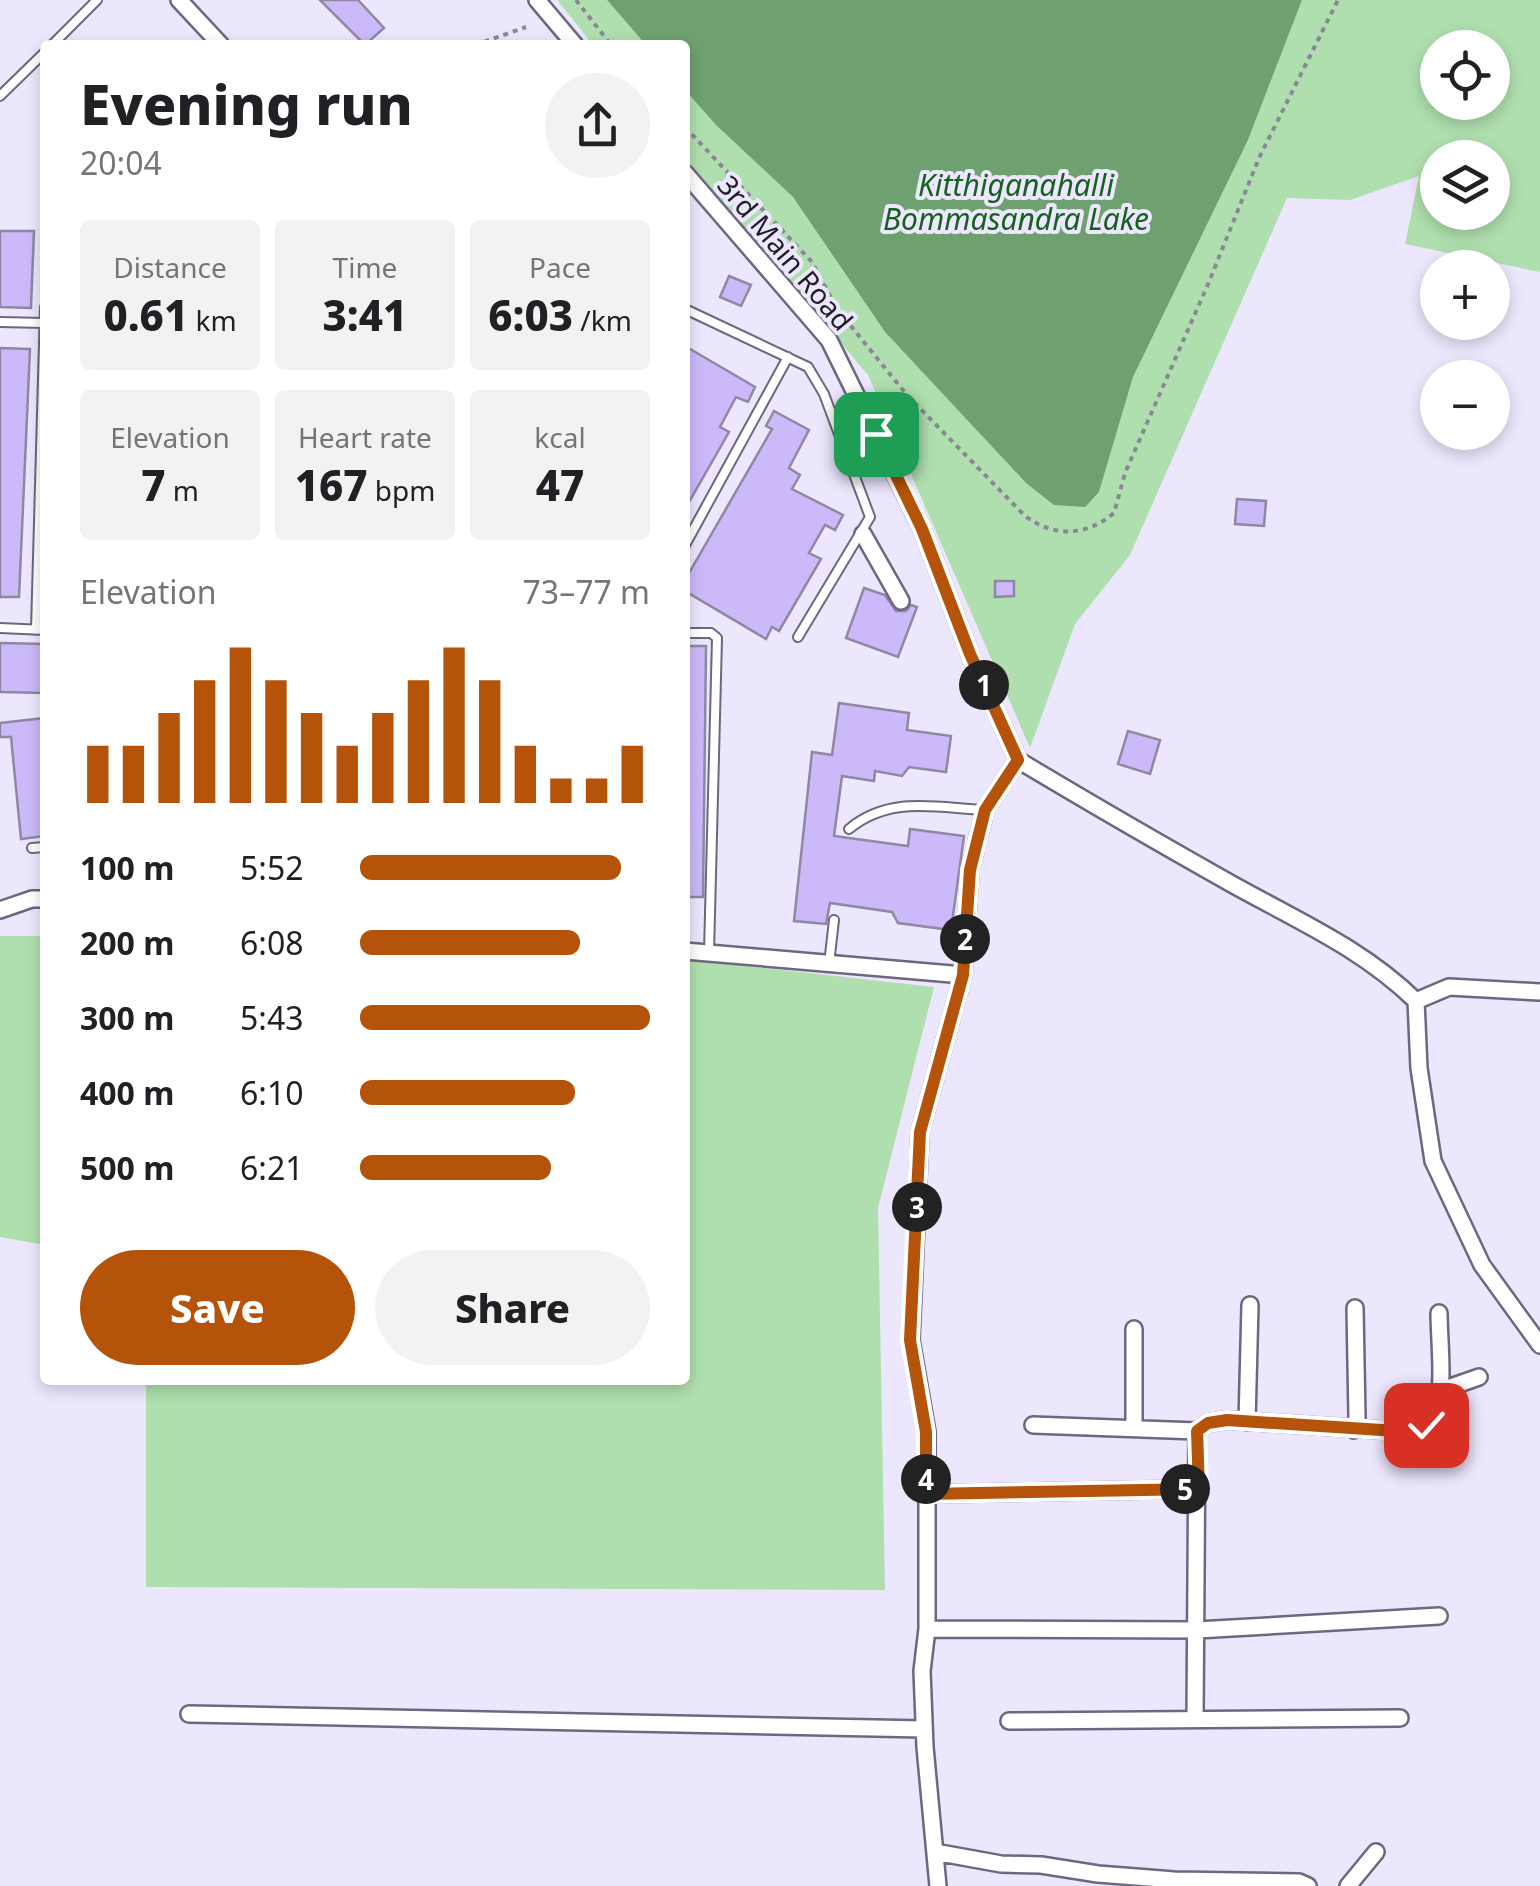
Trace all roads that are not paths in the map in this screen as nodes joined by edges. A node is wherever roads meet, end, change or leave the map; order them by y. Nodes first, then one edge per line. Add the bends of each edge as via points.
1 (97, 0) edge
2 (178, 0) edge
3 (536, 0) edge
4 (57, 40) edge
5 (216, 40) edge
6 (571, 40) edge
7 (40, 57) edge
8 (0, 96) edge
9 (690, 179) edge
10 (690, 310) edge
11 (0, 322) edge
12 (40, 323) edge
13 (788, 357) junction
14 (863, 534) junction
15 (690, 536) edge
16 (901, 601) dead end
17 (0, 628) edge
18 (40, 630) edge
19 (690, 633) edge
20 (798, 637) dead end
21 (1018, 760) junction
22 (985, 810) junction
23 (849, 829) dead end
24 (40, 847) edge
25 (32, 848) dead end
26 (40, 899) edge
27 (0, 910) edge
28 (834, 920) dead end
29 (690, 951) edge
30 (709, 953) junction
31 (830, 964) junction
32 (963, 975) junction
33 (1540, 992) edge
34 (1416, 1002) junction
35 (1250, 1305) dead end
36 (1355, 1308) dead end
37 (1439, 1313) dead end
38 (1134, 1329) dead end
39 (1540, 1345) edge
40 (1480, 1376) dead end
41 (1439, 1391) junction
42 (1247, 1422) junction
43 (1034, 1425) dead end
44 (1134, 1428) junction
45 (1354, 1430) junction
46 (1197, 1431) junction
47 (1199, 1489) junction
48 (926, 1494) junction
49 (1439, 1616) dead end
50 (926, 1628) junction
51 (1197, 1630) junction
52 (189, 1714) dead end
53 (1195, 1718) junction
54 (1400, 1718) dead end
55 (1009, 1721) dead end
56 (924, 1729) junction
57 (935, 1852) junction
58 (1376, 1852) dead end
59 (938, 1886) edge
60 (1308, 1886) edge
61 (1348, 1886) edge

1 - 4 lane
2 - 5 street
3 - 6 street
7 - 8 lane
9 - 21 street, 3rd Main Road via 829,340 922,529
10 - 13 lane
11 - 12 lane
13 - 14 lane via 808,367 824,394 870,517
13 - 15 lane
14 - 16 street
14 - 20 lane
17 - 18 lane
19 - 30 lane via 716,638
21 - 22 street
21 - 34 street via 1325,932 1386,972
22 - 23 lane via 878,809
22 - 32 street via 970,870
24 - 25 lane
26 - 27 street
28 - 31 lane
29 - 30 street
30 - 31 street
31 - 32 street
32 - 48 street via 920,1132 910,1340 926,1432
33 - 34 street via 1449,987
34 - 39 street via 1418,1068 1434,1162 1482,1265
35 - 42 street
36 - 45 street
37 - 41 street
38 - 44 street
40 - 41 street
41 - 45 street via 1436,1413 1412,1432
42 - 45 street
42 - 46 street via 1208,1423
43 - 44 street
44 - 46 street
46 - 47 street
47 - 48 street
47 - 51 street
48 - 50 street
49 - 51 street
50 - 51 street
50 - 56 street
51 - 53 street
52 - 56 street
53 - 54 street
53 - 55 street
56 - 57 street
57 - 59 street
57 - 60 street via 1098,1874
58 - 61 street

